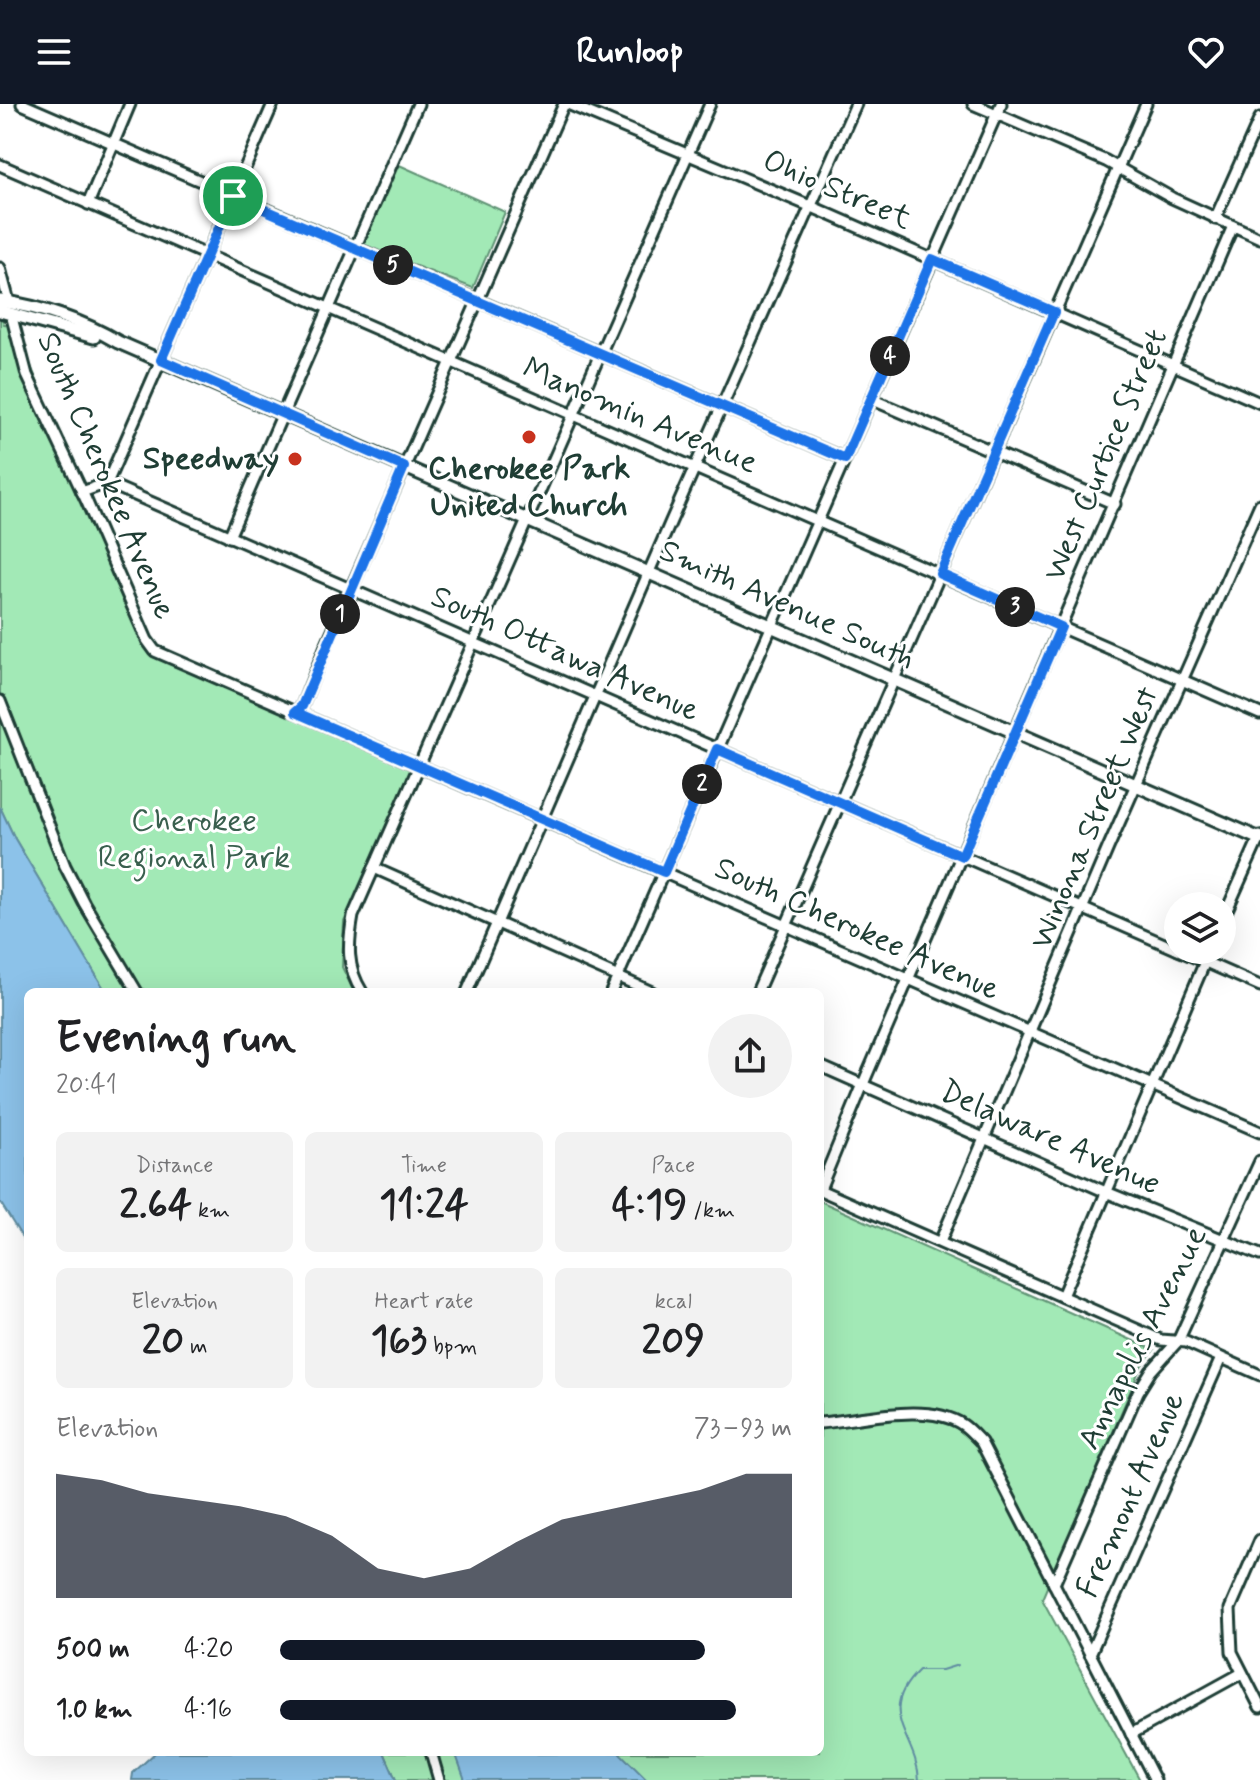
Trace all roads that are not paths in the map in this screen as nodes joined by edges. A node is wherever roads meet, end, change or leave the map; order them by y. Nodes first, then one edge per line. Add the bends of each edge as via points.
1 (22, 104) edge
2 (130, 104) edge
3 (273, 104) edge
4 (418, 104) edge
5 (566, 104) edge
6 (710, 104) edge
7 (856, 104) edge
8 (973, 104) edge
9 (1001, 104) edge
10 (1146, 104) edge
11 (996, 114) junction
12 (1260, 118) edge
13 (113, 143) junction
14 (687, 154) junction
15 (0, 165) edge
16 (1117, 168) junction
17 (233, 196) junction
18 (88, 204) junction
19 (810, 206) junction
20 (1215, 219) junction
21 (1233, 226) junction
22 (1260, 238) edge
23 (355, 249) junction
24 (206, 256) junction
25 (932, 259) junction
26 (0, 268) edge
27 (478, 301) junction
28 (5, 307) edge
29 (329, 309) junction
30 (1054, 312) junction
31 (601, 354) junction
32 (161, 360) junction
33 (451, 363) junction
34 (1173, 366) junction
35 (871, 399) junction
36 (1260, 403) edge
37 (723, 407) junction
38 (283, 415) junction
39 (574, 415) junction
40 (993, 452) junction
41 (845, 459) junction
42 (404, 467) junction
43 (696, 468) junction
44 (107, 483) junction
45 (82, 492) junction
46 (1115, 504) junction
47 (1260, 504) edge
48 (528, 520) junction
49 (819, 521) junction
50 (229, 537) junction
51 (648, 573) junction
52 (940, 574) junction
53 (351, 589) junction
54 (771, 626) junction
55 (1061, 627) junction
56 (474, 642) junction
57 (893, 679) junction
58 (1183, 679) junction
59 (596, 696) junction
60 (0, 701) edge
61 (295, 712) junction
62 (1260, 714) edge
63 (1015, 733) junction
64 (717, 749) junction
65 (419, 767) junction
66 (1137, 785) junction
67 (840, 802) junction
68 (541, 820) junction
69 (1260, 837) edge
70 (962, 856) junction
71 (374, 868) junction
72 (664, 872) junction
73 (1235, 892) edge
74 (1084, 909) junction
75 (496, 922) junction
76 (785, 926) junction
77 (1164, 944) edge
78 (1204, 964) edge
79 (1210, 964) edge
80 (617, 977) junction
81 (908, 980) junction
82 (1260, 986) edge
83 (135, 988) edge
84 (360, 988) edge
85 (469, 988) edge
86 (613, 988) edge
87 (643, 988) edge
88 (759, 988) edge
89 (1030, 1033) junction
90 (824, 1068) edge
91 (863, 1085) junction
92 (1151, 1085) junction
93 (1260, 1132) edge
94 (984, 1138) junction
95 (1260, 1161) edge
96 (824, 1180) edge
97 (824, 1192) edge
98 (1106, 1192) junction
99 (1224, 1240) junction
100 (940, 1242) junction
101 (1260, 1255) edge
102 (1062, 1296) junction
103 (1178, 1341) junction
104 (1221, 1358) junction
105 (1260, 1375) edge
106 (824, 1423) edge
107 (1260, 1540) edge
108 (1054, 1584) junction
109 (1090, 1654) junction
110 (1242, 1673) junction
111 (1260, 1707) edge
112 (1131, 1734) junction
113 (432, 1756) edge
114 (439, 1780) edge
115 (1155, 1780) edge

1 - 13 street
2 - 13 street
3 - 17 street
4 - 23 street
5 - 14 street, Ohio Street
5 - 27 street
6 - 14 street
7 - 19 street
8 - 11 street
9 - 11 street
10 - 16 street
11 - 16 street
11 - 25 street
12 - 20 street
13 - 17 street
13 - 18 street
14 - 19 street, Ohio Street
14 - 31 street
15 - 18 street, Manomin Avenue
16 - 20 street
16 - 30 street
17 - 23 street
17 - 24 street
18 - 24 street, Manomin Avenue
19 - 25 street, Ohio Street
19 - 37 street
20 - 21 street
21 - 22 street
21 - 34 street, West Curtice Street
23 - 27 street
23 - 29 street
24 - 29 street, Manomin Avenue
24 - 32 street
25 - 30 street, Ohio Street
25 - 35 street
26 - 28 street, South Cherokee Avenue
27 - 31 street
27 - 33 street
28 - 32 main road, Smith Avenue South via 57,315
28 - 45 street, South Cherokee Avenue via 27,375
29 - 33 street, Manomin Avenue
29 - 38 street
30 - 34 street, Ohio Street
30 - 40 street
31 - 37 street
31 - 39 street
32 - 38 main road, Smith Avenue South
32 - 44 street
33 - 39 street, Manomin Avenue
33 - 42 street
34 - 36 street, Ohio Street
34 - 46 street, West Curtice Street
35 - 40 street
35 - 41 street
37 - 41 street
37 - 43 street
38 - 42 main road, Smith Avenue South
38 - 50 street
39 - 43 street, Manomin Avenue
39 - 48 street
40 - 46 street
40 - 52 street
41 - 49 street
42 - 48 main road, Smith Avenue South
42 - 53 street
43 - 49 street, Manomin Avenue
43 - 51 street
44 - 45 street
44 - 50 street, South Ottawa Avenue
45 - 61 street, South Cherokee Avenue via 150,646
46 - 55 street, West Curtice Street
47 - 58 street, Winona Street West
48 - 51 main road, Smith Avenue South
48 - 56 street
49 - 52 street, Manomin Avenue
49 - 54 street
50 - 53 street, South Ottawa Avenue
51 - 54 main road, Smith Avenue South
51 - 59 street
52 - 55 street, Manomin Avenue
52 - 57 street
53 - 56 street, South Ottawa Avenue
53 - 61 street
54 - 57 main road, Smith Avenue South
54 - 64 street
55 - 58 street, Manomin Avenue
55 - 63 street, West Curtice Street
56 - 59 street, South Ottawa Avenue
56 - 65 street
57 - 63 main road, Smith Avenue South
57 - 67 street
58 - 62 street, Manomin Avenue
58 - 66 street, Winona Street West
59 - 64 street, South Ottawa Avenue
59 - 68 street
60 - 83 street via 65,866
61 - 65 street, South Cherokee Avenue
63 - 66 main road, Smith Avenue South
63 - 70 street, West Curtice Street
64 - 67 street, South Ottawa Avenue
64 - 72 street
65 - 68 street, South Cherokee Avenue
65 - 71 street
66 - 69 main road, Smith Avenue South
66 - 74 street, Winona Street West
67 - 70 street, South Ottawa Avenue
67 - 76 street
68 - 72 street, South Cherokee Avenue
68 - 75 street
69 - 73 street
70 - 74 street, South Ottawa Avenue
70 - 81 street, West Curtice Street
71 - 75 street
71 - 84 street via 348,942 349,963
72 - 76 street, South Cherokee Avenue
72 - 80 street
74 - 77 street, South Ottawa Avenue
74 - 89 street, Winona Street West
75 - 80 street
75 - 85 street
76 - 81 street, South Cherokee Avenue
76 - 88 street
78 - 92 street
79 - 82 street, South Ottawa Avenue
80 - 86 street
80 - 87 street
81 - 89 street, South Cherokee Avenue
81 - 91 street, West Curtice Street
89 - 92 street, South Cherokee Avenue
89 - 94 street, Winona Street West
90 - 91 street, Delaware Avenue
91 - 94 street, Delaware Avenue
91 - 96 street, West Curtice Street
92 - 93 street, South Cherokee Avenue
92 - 98 street
94 - 98 street, Delaware Avenue
94 - 100 street, Winona Street West
95 - 99 street, Annapolis Avenue
97 - 100 street
98 - 99 street, Delaware Avenue
98 - 102 street
99 - 101 street, Delaware Avenue
99 - 103 street, Annapolis Avenue
100 - 102 street
102 - 103 street via 1161,1340
103 - 104 street
103 - 108 street, Annapolis Avenue via 1138,1392
104 - 105 street
104 - 109 street, Fremont Avenue
106 - 108 street via 938,1414 962,1424 981,1442
107 - 110 street via 1230,1609 1232,1652
108 - 109 street
109 - 112 street
110 - 111 street
110 - 112 street
112 - 115 street
113 - 114 street

